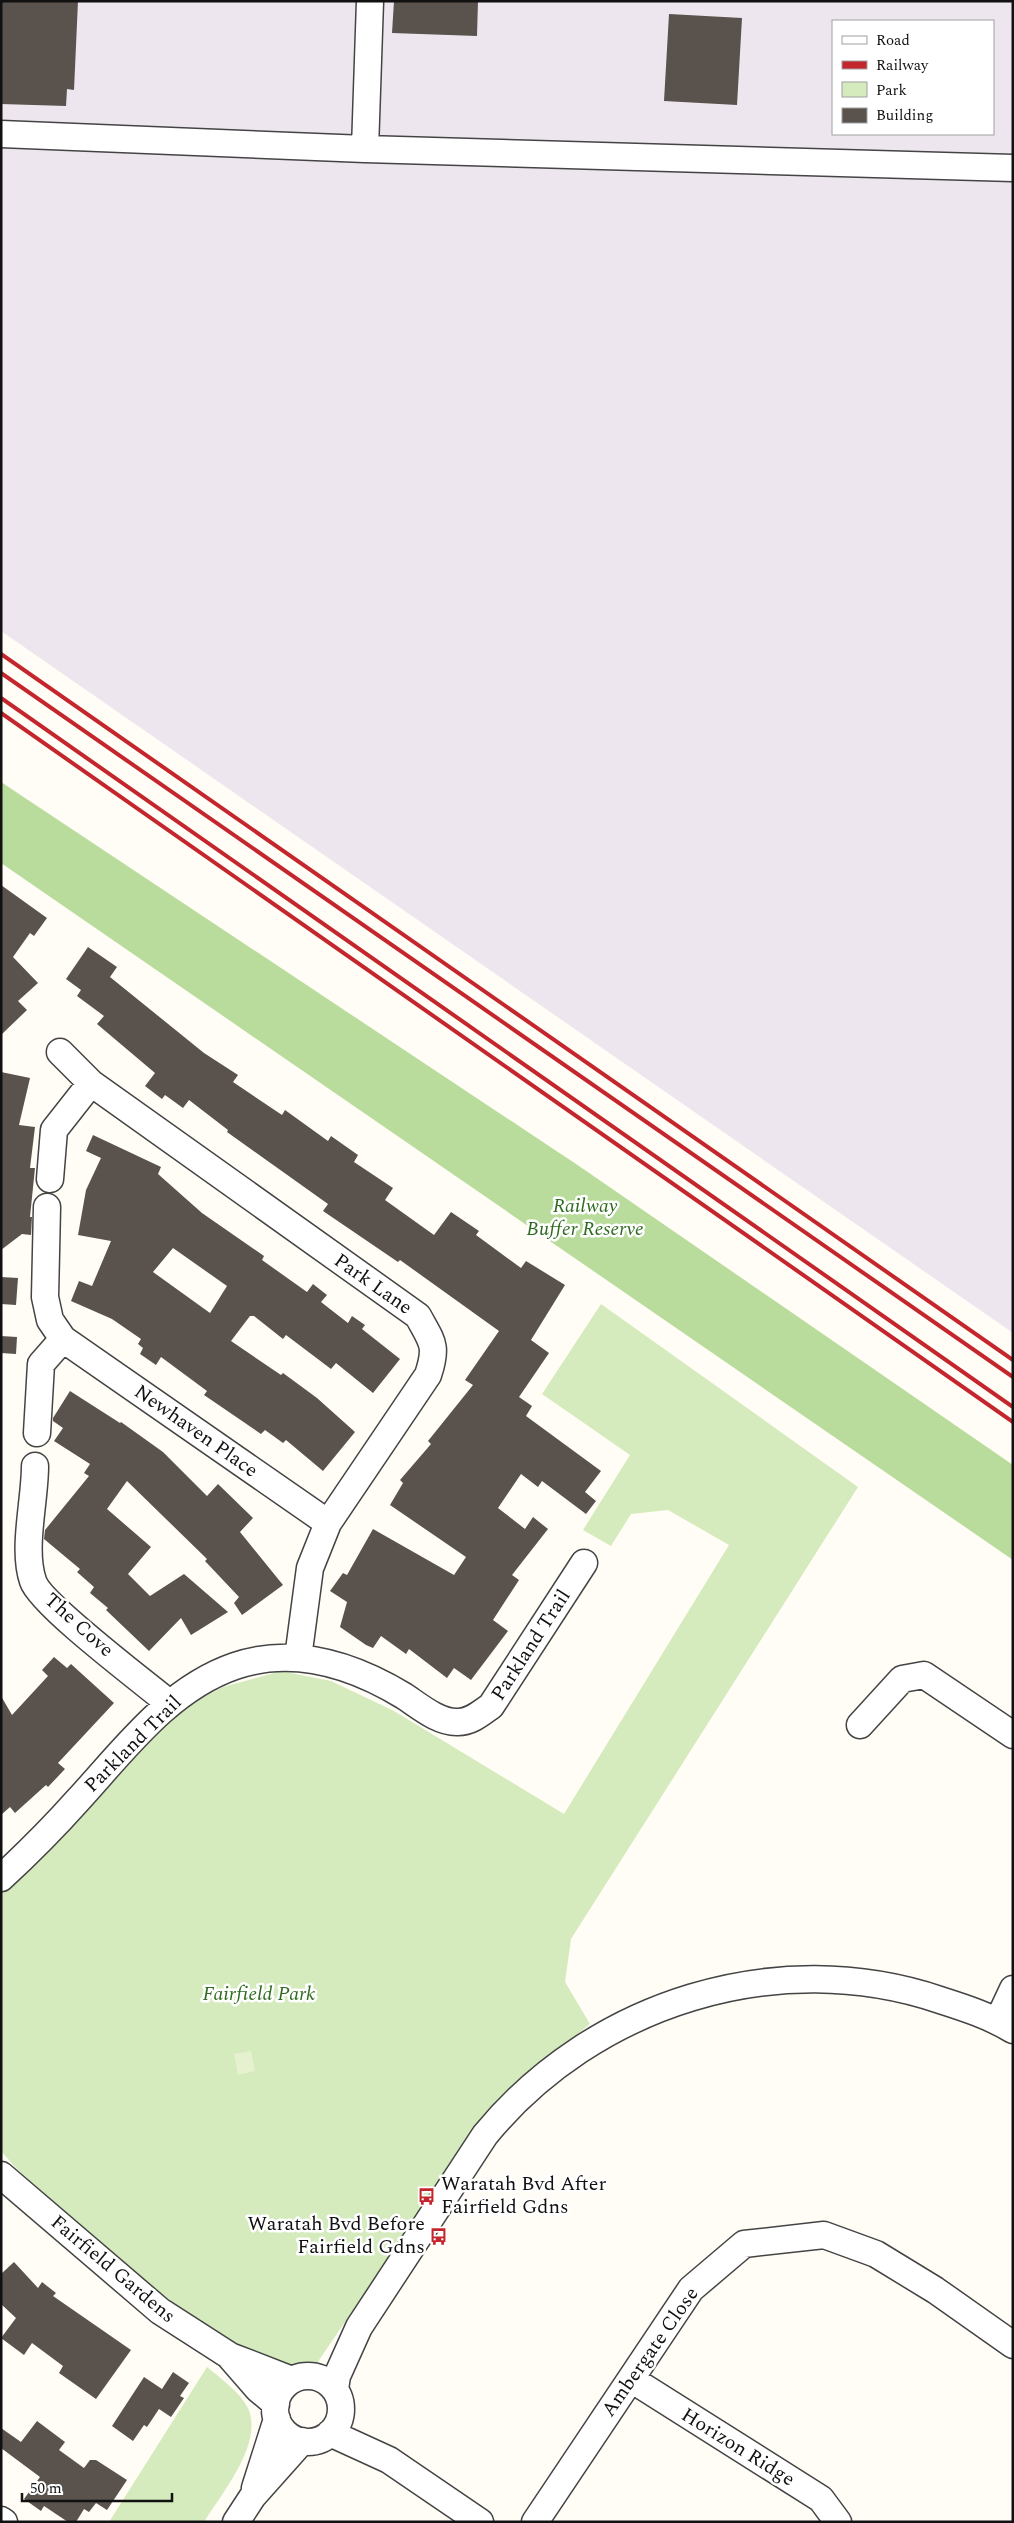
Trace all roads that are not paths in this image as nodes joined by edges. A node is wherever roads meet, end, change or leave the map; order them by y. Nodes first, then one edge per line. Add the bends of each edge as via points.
1 (370, 1) edge
2 (1, 134) edge
3 (365, 149) junction
4 (1013, 168) edge
5 (60, 1052) dead end
6 (91, 1084) junction
7 (50, 1180) dead end
8 (47, 1206) dead end
9 (63, 1339) junction
10 (37, 1433) dead end
11 (35, 1466) dead end
12 (328, 1523) junction
13 (584, 1563) dead end
14 (298, 1658) junction
15 (169, 1703) junction
16 (860, 1725) dead end
17 (1013, 1735) edge
18 (1, 1878) edge
19 (1013, 1989) edge
20 (1005, 2026) edge
21 (1, 2175) edge
22 (360, 2327) junction
23 (1013, 2345) edge
24 (230, 2356) junction
25 (298, 2378) junction
26 (631, 2379) junction
27 (335, 2411) junction
28 (276, 2412) junction
29 (302, 2441) junction
30 (253, 2496) junction
31 (1, 2520) edge
32 (4, 2522) edge
33 (236, 2522) edge
34 (480, 2522) edge
35 (535, 2522) edge
36 (838, 2522) edge

1 - 3 street
2 - 3 street
3 - 4 street
5 - 6 street, Park Lane
6 - 7 street via 54,1130
6 - 12 street, Park Lane via 418,1316 430,1336 435,1354 428,1374
8 - 9 street, Newhaven Place via 45,1297 50,1320
9 - 10 street via 41,1364
9 - 12 street, Newhaven Place
11 - 15 street, The Cove via 29,1554 33,1582 58,1612
12 - 14 street, Park Lane via 310,1568
13 - 14 street, Parkland Trail via 491,1706 474,1718 457,1722 436,1717 382,1683 336,1664
14 - 15 street, Parkland Trail via 276,1657 235,1666 195,1685
15 - 18 street, Parkland Trail via 53,1828
16 - 17 street via 902,1679 924,1675
19 - 20 street
20 - 22 street via 909,1990 855,1980 818,1978 738,1986 678,2000 645,2013 575,2052 540,2078 503,2113 470,2155
21 - 24 street, Fairfield Gardens via 146,2301
22 - 25 street
22 - 27 street via 337,2376
23 - 26 street, Ambergate Close via 935,2290 876,2254 824,2235 744,2244 691,2289
24 - 25 street, Fairfield Gardens
24 - 28 street, Fairfield Gardens
25 - 27 street via 321,2378
25 - 28 street via 278,2394
26 - 35 street, Ambergate Close
26 - 36 street, Horizon Ridge via 821,2499
27 - 29 street via 317,2440
27 - 34 street via 389,2460
28 - 29 street via 286,2433
28 - 30 street
29 - 30 street
30 - 33 street
31 - 32 street

